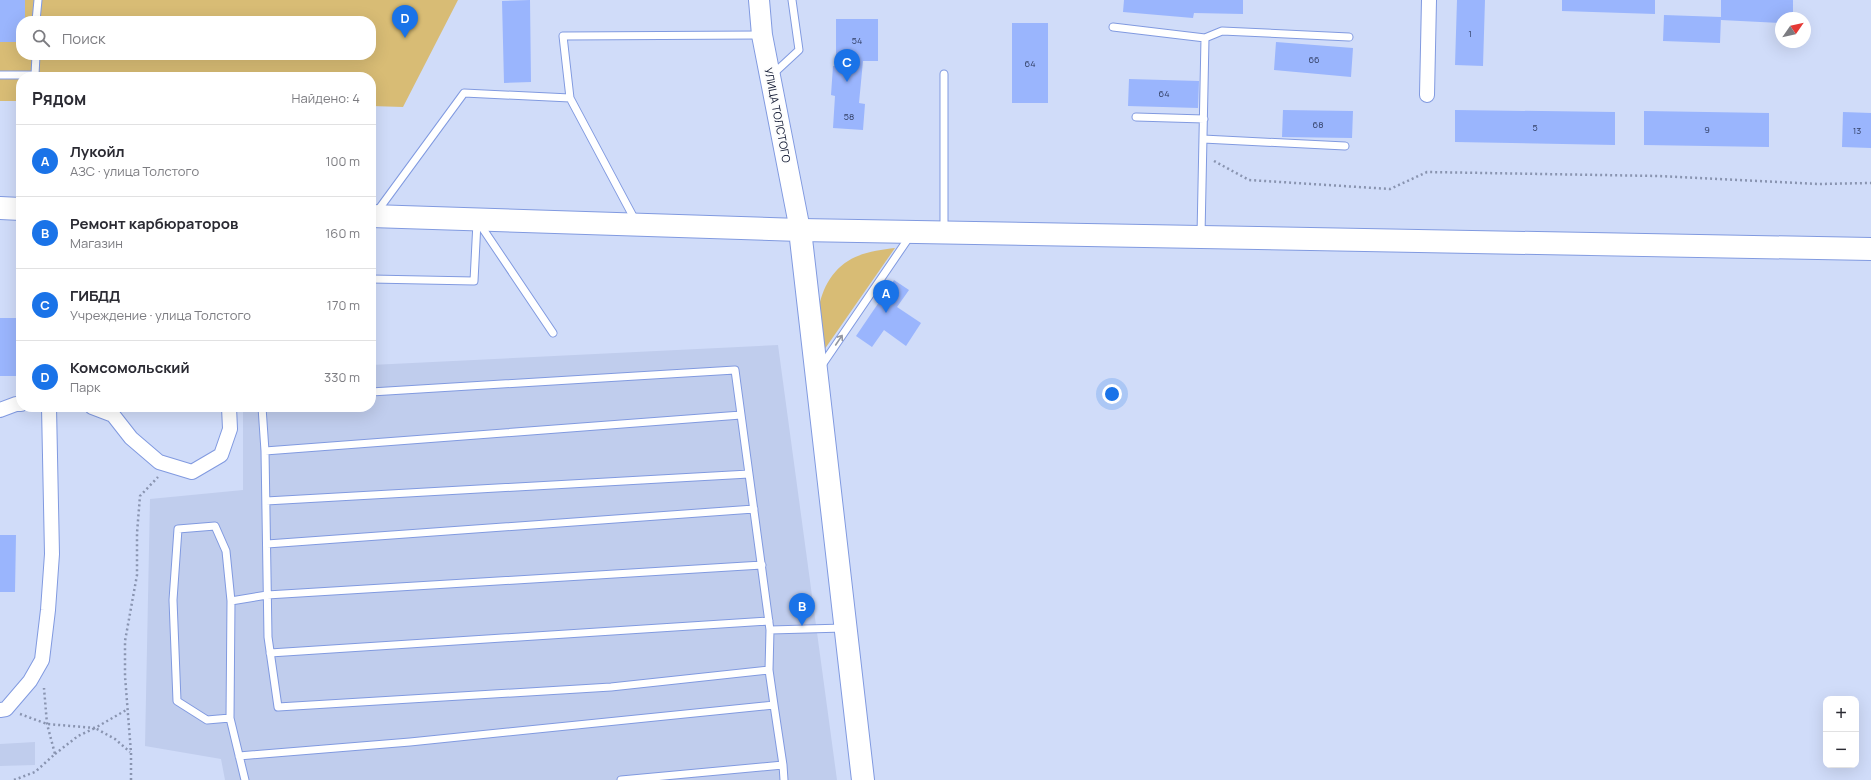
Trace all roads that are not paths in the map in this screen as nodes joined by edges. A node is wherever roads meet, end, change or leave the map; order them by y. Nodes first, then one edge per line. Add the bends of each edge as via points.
1 (38, 0) edge
2 (759, 0) edge
3 (792, 0) edge
4 (1429, 0) edge
5 (36, 16) edge
6 (1113, 27) dead end
7 (762, 35) junction
8 (1349, 37) dead end
9 (1205, 38) junction
10 (36, 60) edge
11 (35, 72) edge
12 (944, 74) dead end
13 (0, 75) edge
14 (16, 75) edge
15 (770, 76) junction
16 (1427, 95) dead end
17 (570, 98) junction
18 (1136, 117) dead end
19 (1204, 119) junction
20 (1203, 139) junction
21 (1345, 146) dead end
22 (0, 208) edge
23 (16, 209) edge
24 (376, 211) edge
25 (376, 216) edge
26 (477, 220) junction
27 (638, 225) junction
28 (800, 230) junction
29 (912, 232) junction
30 (944, 233) junction
31 (1201, 237) junction
32 (1871, 249) edge
33 (376, 279) edge
34 (553, 333) dead end
35 (817, 373) junction
36 (376, 392) edge
37 (16, 404) edge
38 (0, 410) edge
39 (49, 412) edge
40 (105, 412) edge
41 (229, 412) edge
42 (262, 412) edge
43 (740, 415) junction
44 (265, 451) junction
45 (749, 474) junction
46 (266, 501) junction
47 (754, 510) junction
48 (267, 544) junction
49 (762, 565) junction
50 (267, 595) junction
51 (231, 601) junction
52 (769, 621) junction
53 (846, 628) junction
54 (770, 630) junction
55 (270, 653) junction
56 (769, 670) junction
57 (774, 705) junction
58 (3, 710) edge
59 (230, 718) junction
60 (238, 756) junction
61 (782, 766) junction
62 (245, 780) edge
63 (621, 780) edge
64 (784, 780) edge
65 (863, 780) edge

1 - 5 lane
2 - 7 main road, УЛИЦА ТОЛСТОГО
3 - 15 lane via 799,50
4 - 16 street
6 - 9 lane
7 - 15 main road, УЛИЦА ТОЛСТОГО
7 - 17 lane via 563,36
8 - 9 lane via 1222,31
9 - 19 lane
10 - 11 lane
12 - 30 lane
13 - 14 lane
15 - 28 main road, УЛИЦА ТОЛСТОГО
17 - 24 lane via 464,93
17 - 27 lane
18 - 19 lane
19 - 20 lane
20 - 21 lane
20 - 31 lane
22 - 23 highway
25 - 26 highway
26 - 27 highway
26 - 33 lane via 474,280
26 - 34 lane
27 - 28 highway
28 - 29 highway
28 - 35 highway
29 - 30 highway
35 -> 29 lane
30 - 31 highway
31 - 32 highway
35 - 53 highway
36 - 43 lane via 735,370
37 - 38 street
39 - 58 street via 52,554 42,660 30,681
40 - 41 street via 113,415 131,438 159,462 192,472 221,455 230,429
42 - 44 lane
43 - 44 lane
43 - 45 lane
44 - 46 lane
45 - 46 lane
45 - 47 lane
46 - 48 lane
47 - 48 lane
47 - 49 lane
48 - 50 lane
49 - 50 lane
49 - 52 lane
50 - 51 lane
50 - 55 lane
51 - 59 lane
51 - 59 lane via 226,551 215,526 178,529 173,600 177,701 207,720
52 - 54 lane
52 - 55 lane
53 - 54 lane
53 - 65 highway
54 - 56 lane
55 - 56 lane via 278,707 611,687
56 - 57 lane
57 - 60 lane via 410,742
57 - 61 lane
59 - 60 lane
60 - 62 lane
61 - 63 lane
61 - 64 lane

